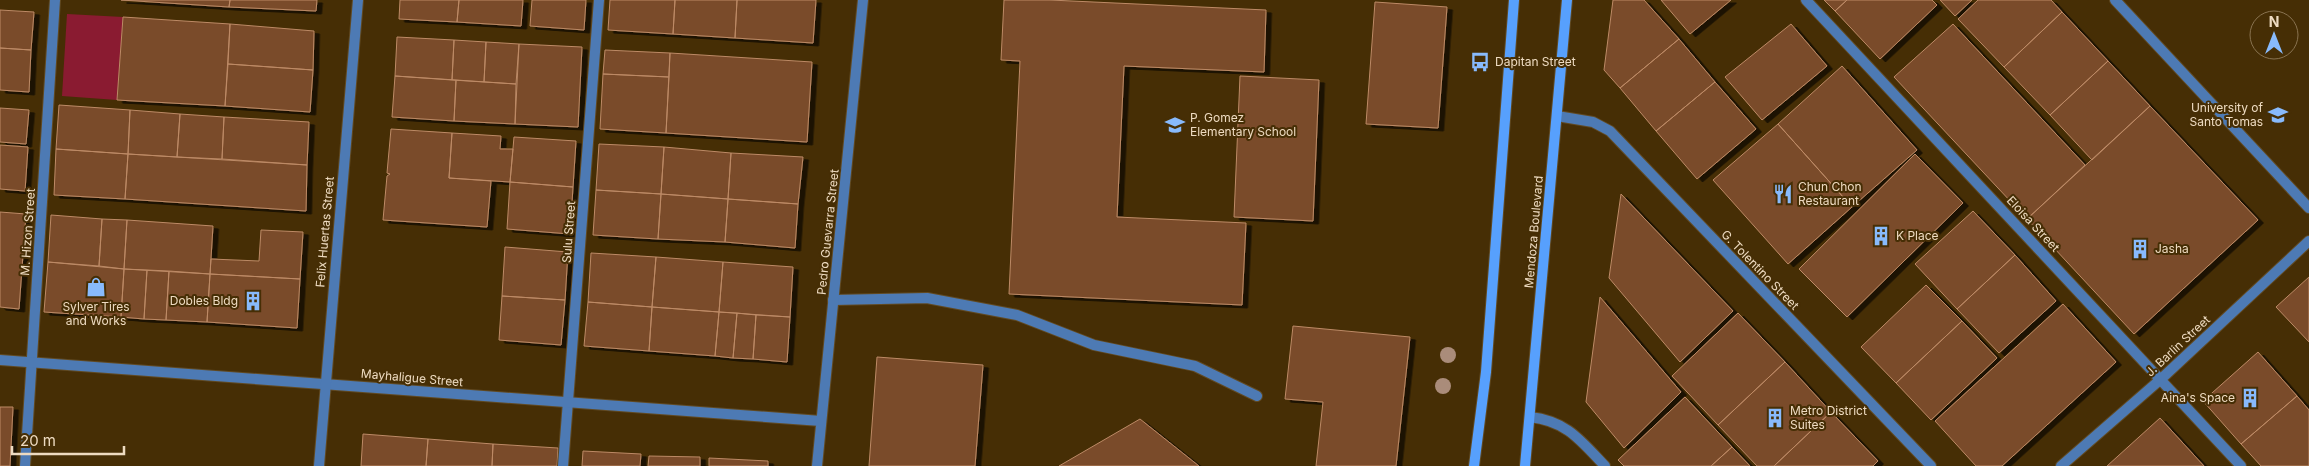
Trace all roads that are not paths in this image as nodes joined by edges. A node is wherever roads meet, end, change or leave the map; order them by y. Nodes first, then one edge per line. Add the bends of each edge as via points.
1 (55, 0) edge
2 (358, 0) edge
3 (599, 0) edge
4 (863, 0) edge
5 (1514, 0) edge
6 (1567, 0) edge
7 (1806, 0) edge
8 (2115, 0) edge
9 (1557, 116) junction
10 (2309, 208) edge
11 (2309, 241) edge
12 (833, 300) junction
13 (0, 360) edge
14 (32, 362) junction
15 (2161, 379) junction
16 (325, 382) junction
17 (1257, 396) dead end
18 (568, 404) junction
19 (1530, 417) junction
20 (821, 421) junction
21 (25, 466) edge
22 (319, 466) edge
23 (563, 466) edge
24 (817, 466) edge
25 (1474, 466) edge
26 (1525, 466) edge
27 (1605, 466) edge
28 (1931, 466) edge
29 (2061, 466) edge
30 (2241, 466) edge

1 - 14 street, M. Hizon Street
2 - 16 street, Felix Huertas Street
3 - 18 street, Sulu Street
4 - 12 street, Pedro Guevarra Street
5 - 25 main road via 1486,372
6 - 9 main road, Mendoza Boulevard
7 - 15 street, Eloisa Street
8 - 10 street
9 - 19 main road, Mendoza Boulevard
9 - 28 street, G. Tolentino Street via 1593,122 1610,131
11 - 15 street, J. Barlin Street
12 - 17 street via 927,298 1017,315 1094,345 1195,366
12 - 20 street, Pedro Guevarra Street
13 - 14 street, Mayhaligue Street
14 - 16 street, Mayhaligue Street
14 - 21 street, M. Hizon Street
15 - 29 street, J. Barlin Street
15 - 30 street, Eloisa Street
16 - 18 street, Mayhaligue Street
16 - 22 street, Felix Huertas Street
18 - 20 street, Mayhaligue Street
18 - 23 street, Sulu Street
19 - 26 main road, Mendoza Boulevard
19 - 27 street via 1560,424
20 - 24 street, Pedro Guevarra Street

